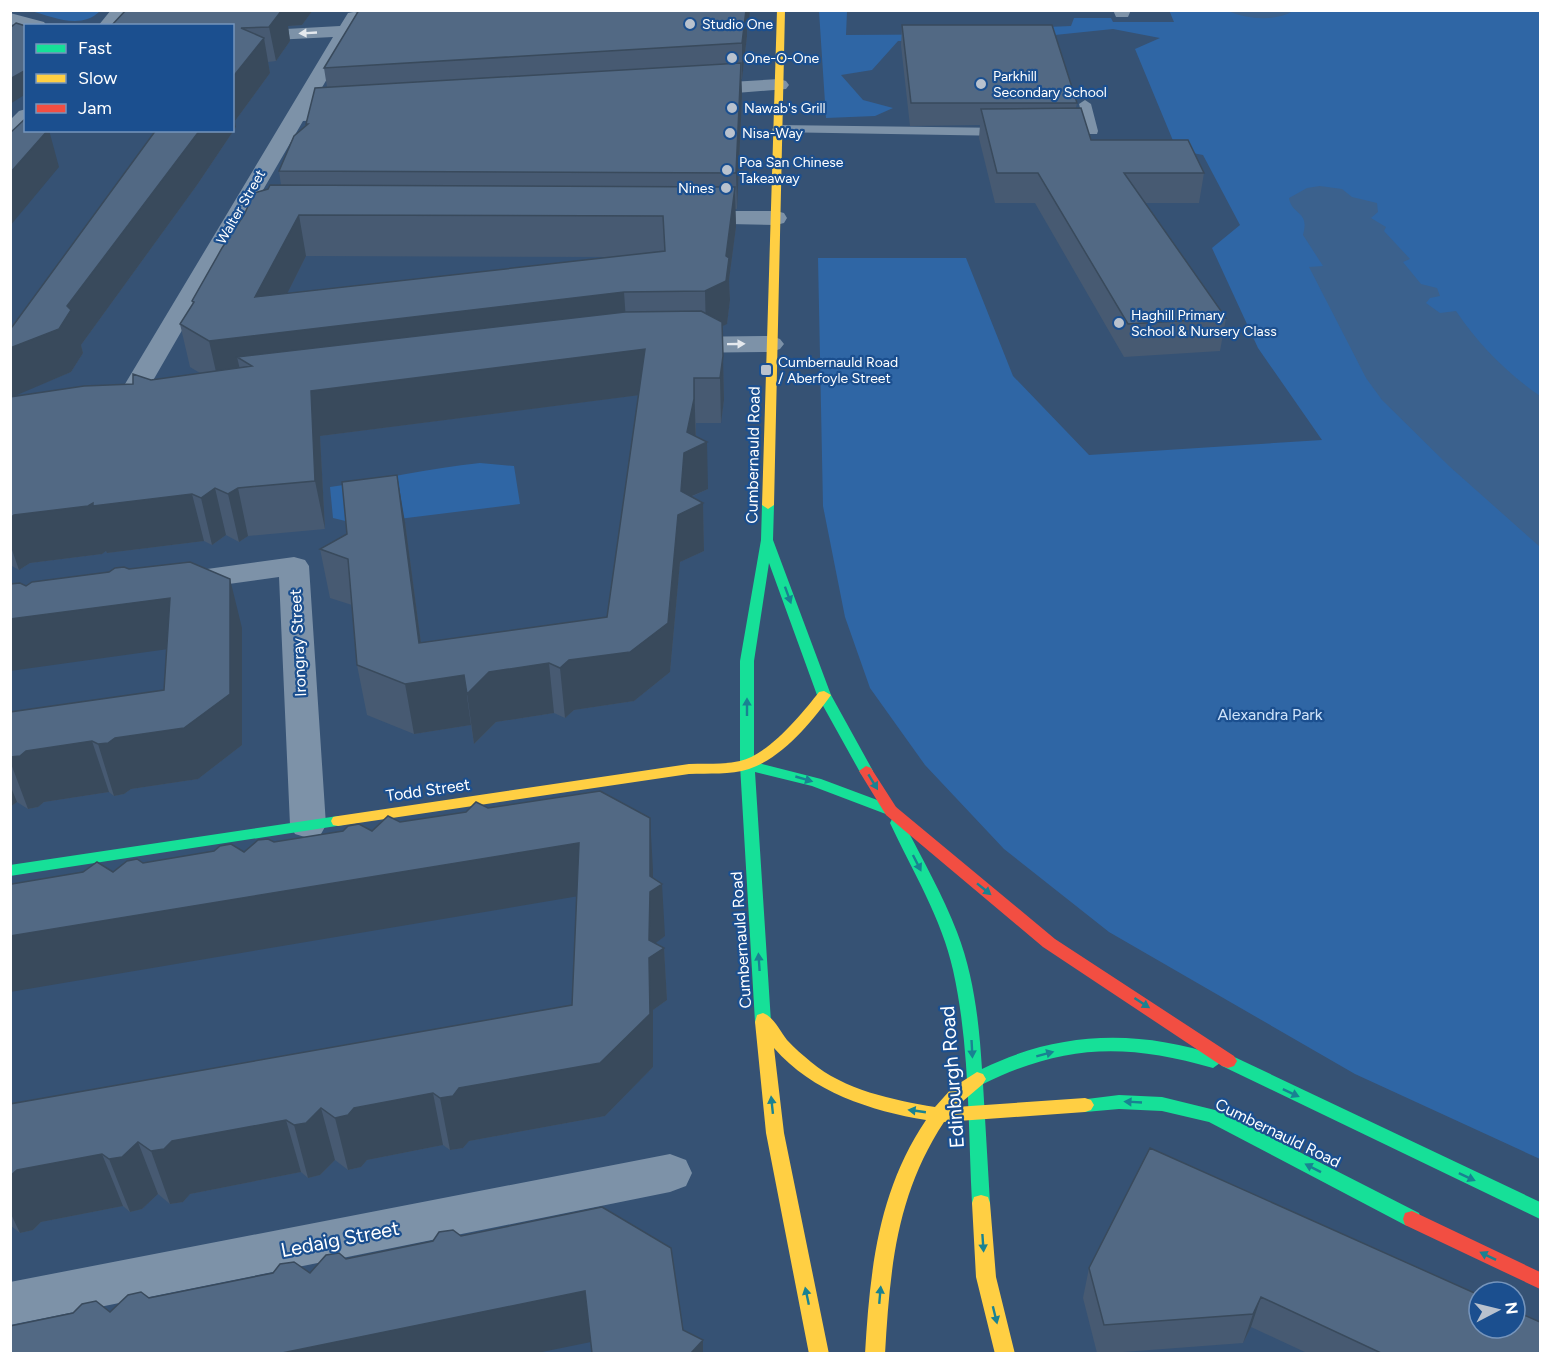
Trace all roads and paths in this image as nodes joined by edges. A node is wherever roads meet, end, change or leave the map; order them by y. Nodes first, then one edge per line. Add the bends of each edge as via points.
1 (121, 10) edge
2 (358, 10) edge
3 (782, 10) edge
4 (10, 18) edge
5 (31, 24) edge
6 (109, 24) edge
7 (405, 27) edge
8 (345, 31) junction
9 (234, 37) edge
10 (779, 85) junction
11 (684, 91) edge
12 (1085, 105) dead end
13 (366, 111) edge
14 (295, 115) junction
15 (24, 117) edge
16 (778, 129) junction
17 (1023, 131) edge
18 (1046, 131) edge
19 (10, 132) edge
20 (235, 216) junction
21 (306, 216) edge
22 (670, 218) edge
23 (776, 218) junction
24 (771, 344) junction
25 (649, 345) edge
26 (133, 406) edge
27 (767, 540) junction
28 (152, 585) edge
29 (824, 695) junction
30 (747, 765) junction
31 (891, 811) junction
32 (308, 825) junction
33 (10, 871) edge
34 (763, 1020) junction
35 (1238, 1068) junction
36 (974, 1082) junction
37 (940, 1114) junction
38 (974, 1114) junction
39 (670, 1173) dead end
40 (1540, 1211) edge
41 (1540, 1281) edge
42 (10, 1304) edge
43 (819, 1353) edge
44 (875, 1353) edge
45 (1005, 1353) edge

1 - 6 street
2 - 8 street, Walter Street
3 - 10 main road, Cumbernauld Road
4 - 5 street
7 - 8 street
8 -> 9 street
8 - 14 street, Walter Street
10 - 11 street
10 - 16 main road, Cumbernauld Road
12 - 18 lane via 1092,131
13 - 14 street
14 - 20 street, Walter Street
15 - 19 street
16 - 17 lane
16 - 23 main road, Cumbernauld Road
20 - 21 street
20 - 26 street, Walter Street via 138,384
22 - 23 street
23 - 24 main road, Cumbernauld Road
25 -> 24 street
24 - 27 main road, Cumbernauld Road
27 -> 29 main road
30 -> 27 main road, Cumbernauld Road via 747,661
28 - 32 street, Irongray Street via 294,566
29 - 30 main road via 800,724
29 -> 31 main road
30 -> 31 main road via 816,782
30 - 32 main road, Todd Street via 689,769
34 -> 30 main road, Cumbernauld Road
31 -> 35 main road via 1049,943
31 -> 36 main road, Edinburgh Road via 927,882 958,960 971,1026
32 - 33 main road, Todd Street
37 -> 34 main road, Cumbernauld Road via 890,1107 846,1091 807,1068 782,1046
43 -> 34 main road via 775,1133
36 -> 35 main road via 1003,1067 1049,1052 1109,1044 1154,1046
35 -> 40 main road
36 - 37 main road
36 - 38 main road, Edinburgh Road
37 - 38 main road, Cumbernauld Road
44 -> 37 main road via 882,1262 889,1232 908,1173
41 -> 38 main road, Cumbernauld Road via 1213,1116 1162,1104 1119,1102
38 -> 45 main road, Edinburgh Road via 986,1277
39 - 42 street, Ledaig Street

